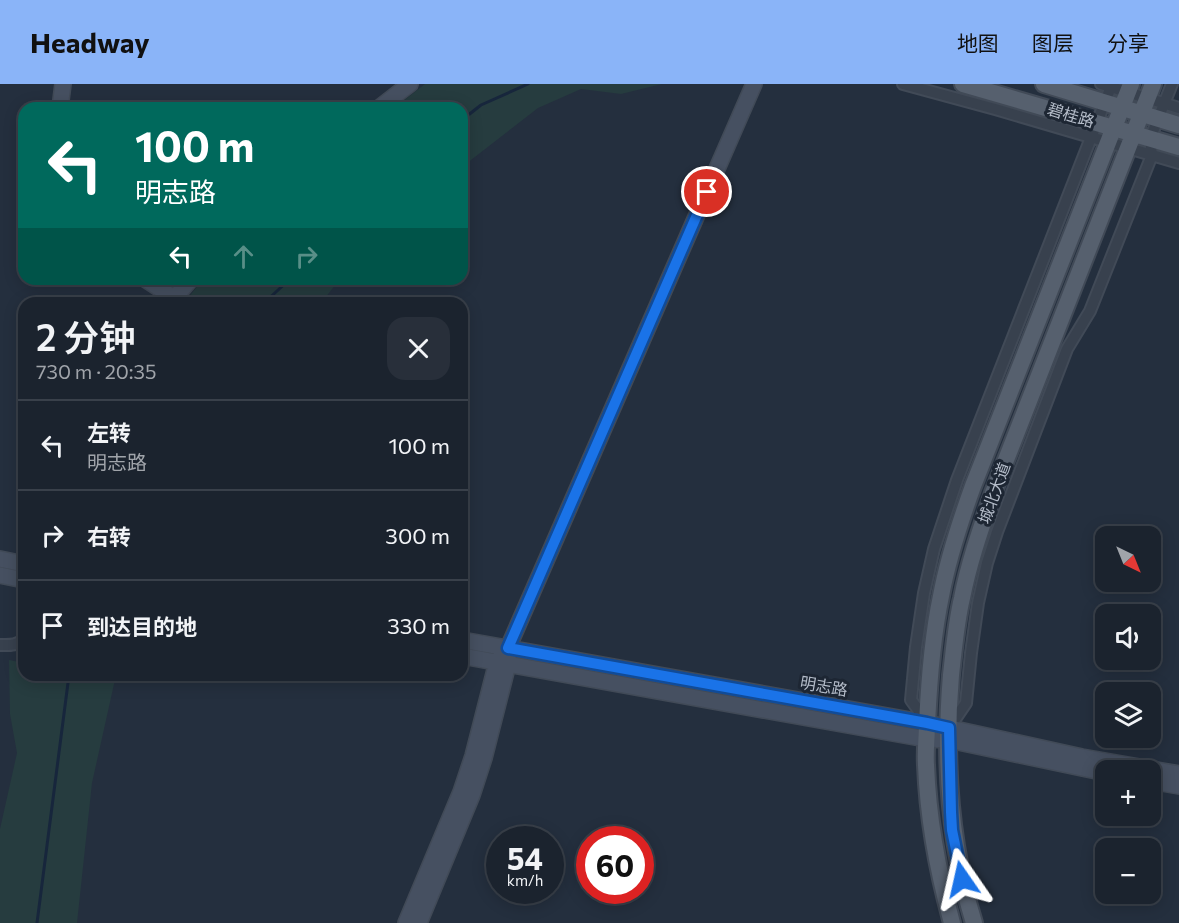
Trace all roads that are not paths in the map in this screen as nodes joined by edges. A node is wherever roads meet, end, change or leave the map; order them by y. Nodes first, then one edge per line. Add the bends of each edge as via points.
1 (63, 84) edge
2 (410, 84) edge
3 (754, 84) edge
4 (903, 84) edge
5 (963, 84) edge
6 (1044, 84) edge
7 (1172, 84) edge
8 (1107, 89) edge
9 (1127, 95) edge
10 (1147, 99) edge
11 (61, 102) edge
12 (387, 102) edge
13 (1179, 108) edge
14 (1161, 111) junction
15 (1179, 125) edge
16 (1103, 132) junction
17 (1131, 141) junction
18 (1151, 147) junction
19 (1179, 147) edge
20 (1179, 164) edge
21 (152, 285) edge
22 (186, 285) edge
23 (167, 297) edge
24 (175, 297) edge
25 (0, 559) edge
26 (18, 563) edge
27 (0, 575) edge
28 (18, 579) edge
29 (468, 641) edge
30 (18, 644) edge
31 (0, 645) edge
32 (508, 648) junction
33 (468, 657) edge
34 (502, 663) junction
35 (927, 731) junction
36 (949, 734) junction
37 (1095, 770) edge
38 (1179, 774) edge
39 (1161, 783) edge
40 (1179, 786) edge
41 (406, 923) edge
42 (419, 923) edge
43 (952, 923) edge
44 (974, 923) edge

1 - 11 main road
2 - 12 main road
3 - 32 main road
4 - 16 street
5 - 16 main road, 碧桂路
6 - 8 main road, 碧桂路
7 - 14 street
8 - 9 main road, 碧桂路
8 - 16 street
9 - 10 main road, 碧桂路
9 - 16 main road, 城北大道
10 - 14 main road, 碧桂路
10 - 17 main road, 城北大道
13 - 14 street
14 - 15 main road, 碧桂路
14 - 18 street
16 - 17 main road, 碧桂路
16 - 35 main road, 城北大道 via 951,554 933,649
17 - 18 main road, 碧桂路
17 - 36 main road, 城北大道 via 993,493 971,559 954,651
18 - 19 main road, 碧桂路
18 - 20 street
18 - 36 street via 1090,311 1067,350 1001,521 978,603 966,703
21 - 23 main road
22 - 24 main road
25 - 26 main road
27 - 28 main road
29 - 32 main road, 明志路
30 - 31 street
32 - 34 main road
32 - 35 main road, 明志路
33 - 34 main road, 明志路
34 - 35 main road, 明志路
34 - 41 main road via 461,792
34 - 42 main road via 484,758
35 - 36 main road, 明志路
35 - 43 main road, 城北大道 via 925,764 932,828
36 - 37 main road, 明志路
36 - 38 main road, 明志路
36 - 44 main road, 城北大道 via 952,830
39 - 40 main road

